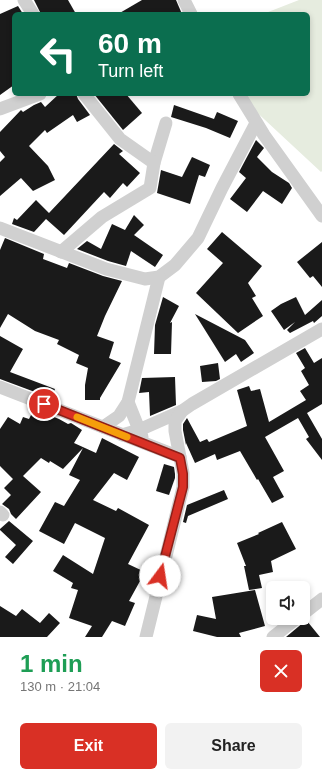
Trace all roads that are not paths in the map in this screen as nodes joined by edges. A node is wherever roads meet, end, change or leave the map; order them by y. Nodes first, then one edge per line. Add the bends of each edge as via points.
1 (24, 0) edge
2 (184, 0) edge
3 (32, 12) edge
4 (190, 12) edge
5 (35, 96) edge
6 (86, 96) edge
7 (239, 96) edge
8 (0, 109) edge
9 (166, 123) dead end
10 (256, 123) junction
11 (154, 163) junction
12 (322, 216) edge
13 (0, 228) edge
14 (61, 252) junction
15 (159, 277) junction
16 (322, 330) edge
17 (0, 387) edge
18 (128, 402) junction
19 (182, 411) junction
20 (103, 427) junction
21 (139, 430) junction
22 (122, 435) junction
23 (145, 444) junction
24 (180, 458) junction
25 (322, 599) edge
26 (310, 608) edge
27 (288, 625) edge
28 (146, 637) edge
29 (272, 637) edge

1 - 3 street
2 - 4 street
5 - 8 street
6 - 11 street via 120,139
7 - 10 street
9 - 11 street
10 - 12 street
10 - 15 street via 198,238 175,265
11 - 14 street via 150,188 102,217
13 - 14 street
14 - 15 street via 106,270 145,278
15 - 18 street
16 - 19 street
17 - 20 street
18 - 20 street via 119,416
18 - 21 street
19 - 21 street
19 - 24 street via 175,421
20 - 22 street
21 - 22 street
21 - 23 street
22 - 23 street
23 - 24 street
24 - 28 street via 183,487
25 - 26 street
27 - 29 street

